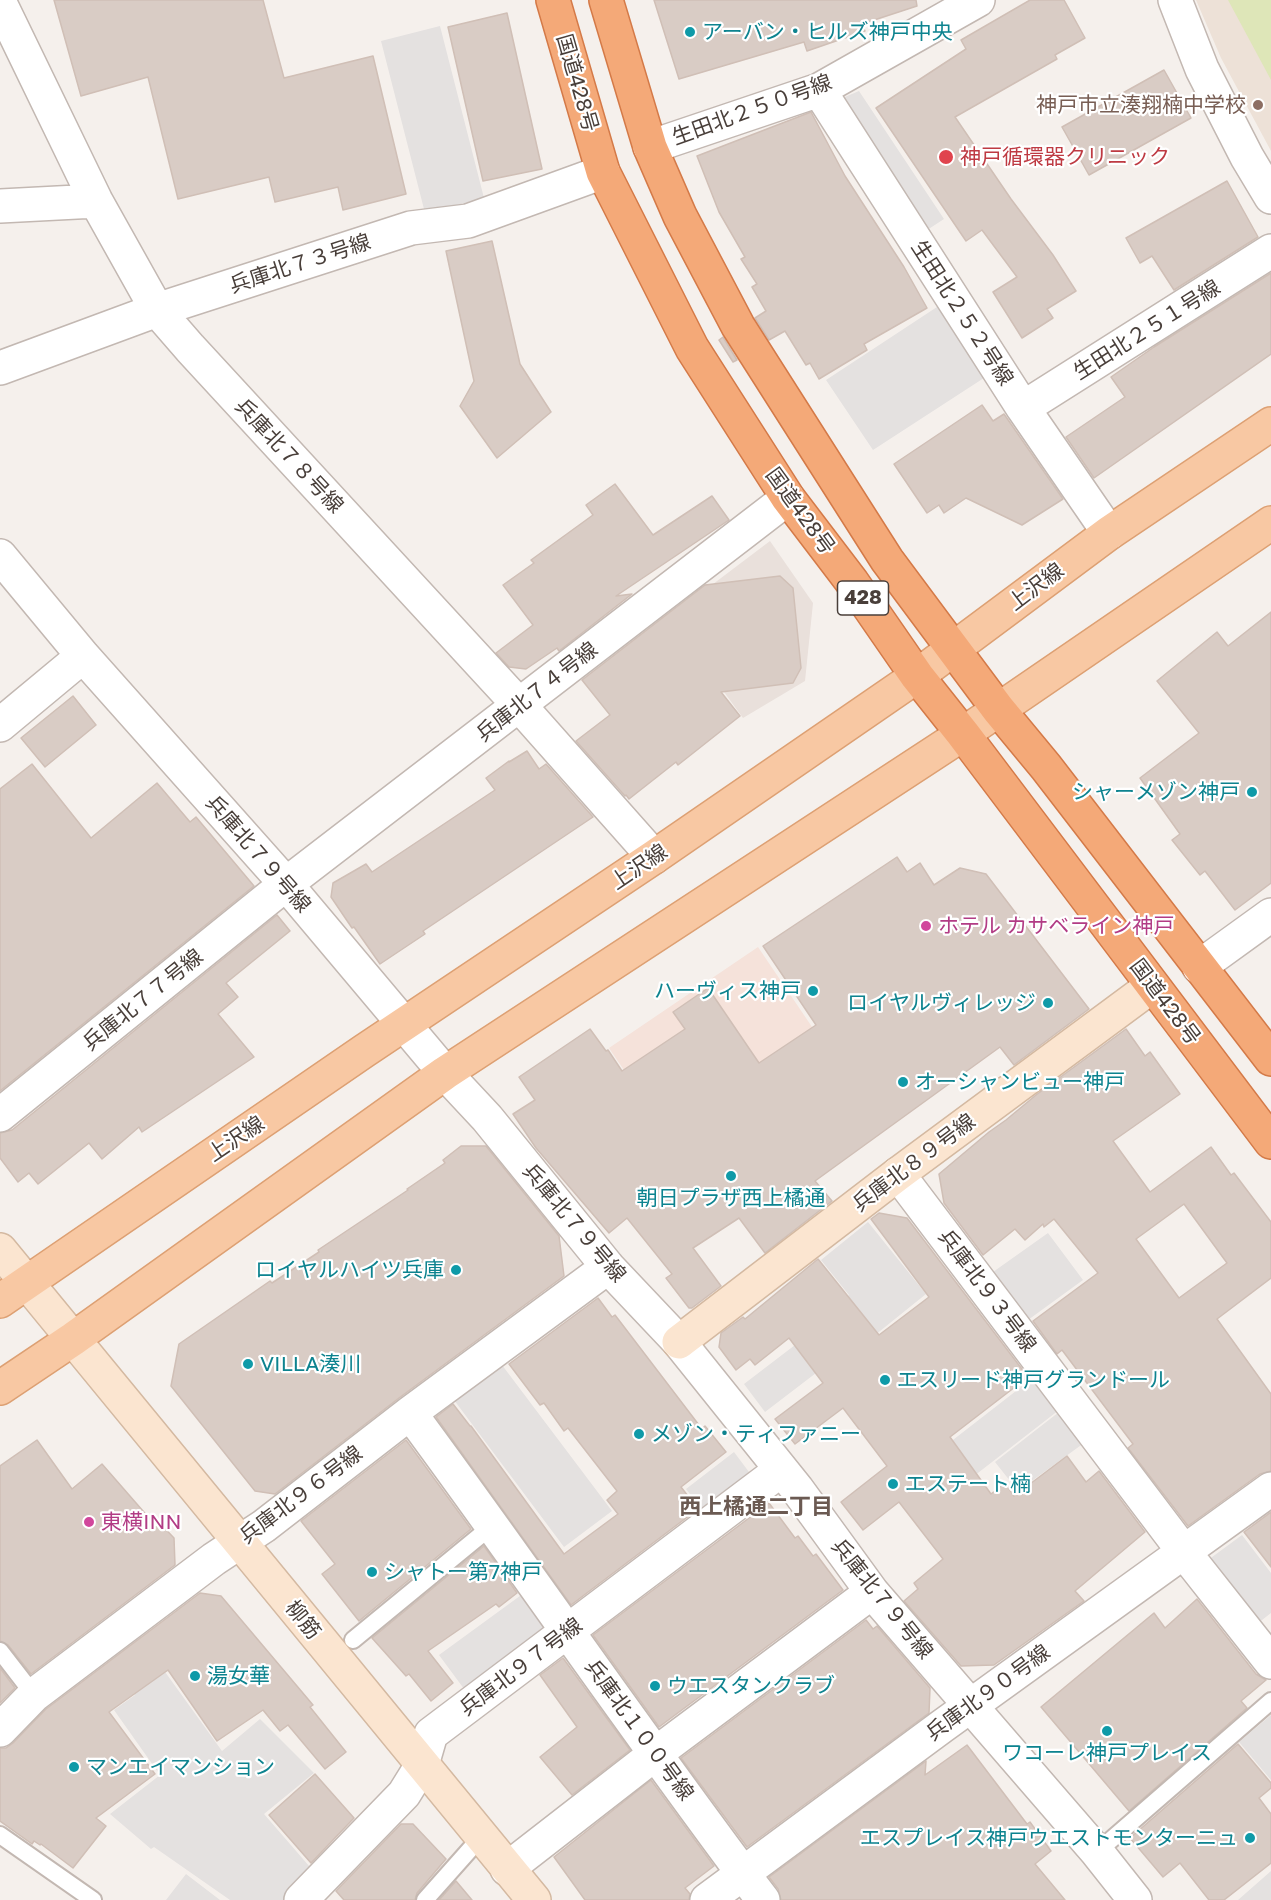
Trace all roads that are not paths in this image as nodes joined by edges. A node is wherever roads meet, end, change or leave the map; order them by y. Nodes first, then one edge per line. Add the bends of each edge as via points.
1 (553, 0) edge
2 (606, 0) edge
3 (978, 0) edge
4 (1175, 0) edge
5 (0, 3) edge
6 (819, 90) junction
7 (650, 147) junction
8 (603, 172) junction
9 (1271, 197) edge
10 (96, 201) junction
11 (0, 206) edge
12 (1271, 251) edge
13 (157, 310) junction
14 (0, 368) edge
15 (1023, 408) junction
16 (1271, 424) edge
17 (788, 498) junction
18 (1271, 523) edge
19 (1109, 533) junction
20 (0, 556) edge
21 (953, 650) junction
22 (83, 656) junction
23 (916, 676) junction
24 (520, 705) junction
25 (998, 709) junction
26 (0, 725) edge
27 (963, 734) junction
28 (654, 857) junction
29 (286, 884) junction
30 (1271, 915) edge
31 (1199, 967) junction
32 (1152, 986) junction
33 (405, 1024) junction
34 (1271, 1059) edge
35 (446, 1074) junction
36 (0, 1115) edge
37 (1271, 1142) edge
38 (898, 1174) junction
39 (0, 1250) edge
40 (608, 1267) junction
41 (13, 1292) edge
42 (72, 1339) junction
43 (678, 1342) junction
44 (0, 1388) edge
45 (410, 1413) junction
46 (781, 1470) junction
47 (1271, 1489) edge
48 (493, 1525) junction
49 (239, 1543) junction
50 (1184, 1552) junction
51 (872, 1592) junction
52 (568, 1631) junction
53 (353, 1640) dead end
54 (0, 1651) edge
55 (1271, 1662) edge
56 (34, 1695) junction
57 (1271, 1701) edge
58 (972, 1705) junction
59 (0, 1730) edge
60 (655, 1754) junction
61 (422, 1765) junction
62 (0, 1835) edge
63 (481, 1837) junction
64 (1097, 1852) junction
65 (507, 1869) junction
66 (743, 1874) junction
67 (93, 1900) edge
68 (301, 1900) edge
69 (425, 1900) edge
70 (534, 1900) edge
71 (707, 1900) edge
72 (763, 1900) edge
73 (1135, 1900) edge

1 - 8 highway, 国道428号 / 428
2 - 7 highway, 428
3 - 6 street, 生田北２５０号線
4 - 9 street via 1202,69
5 - 10 street, 兵庫北７８号線
6 - 7 street, 生田北２５０号線
6 - 15 street, 生田北２５２号線
7 - 21 highway, 428 via 738,326 887,560
8 - 13 street, 兵庫北７３号線 via 468,221 411,228
8 - 17 highway, 国道428号 / 428 via 692,348
10 - 11 street
10 - 13 street, 兵庫北７８号線
12 - 15 street, 生田北２５１号線
13 - 14 street, 兵庫北７３号線
13 - 24 street, 兵庫北７８号線
15 - 19 street, 生田北２５２号線
16 - 19 main road, 上沢線
17 - 23 highway, 国道428号 / 428
17 - 24 street, 兵庫北７４号線
18 - 25 main road
19 - 21 main road, 上沢線
20 - 22 street, 兵庫北７９号線
21 - 23 main road, 上沢線
21 - 25 highway, 428
22 - 26 street
22 - 29 street, 兵庫北７９号線
23 - 27 highway, 国道428号 / 428
23 - 28 main road, 上沢線
24 - 28 street, 兵庫北７８号線
24 - 29 street, 兵庫北７４号線
25 - 27 main road
25 - 31 highway, 428
27 - 32 highway, 国道428号 / 428
27 - 35 main road
28 - 33 main road, 上沢線
29 - 33 street, 兵庫北７９号線
29 - 36 street, 兵庫北７７号線
30 - 31 street
31 - 34 highway, 428
32 - 37 highway, 国道428号 / 428
32 - 38 street, 兵庫北８９号線
33 - 35 street, 兵庫北７９号線
33 - 41 main road, 上沢線
35 - 40 street, 兵庫北７９号線 via 487,1118
35 - 42 main road
38 - 43 street, 兵庫北８９号線
38 - 50 street, 兵庫北９３号線
39 - 41 street, 柳筋
40 - 43 street, 兵庫北７９号線
40 - 45 street, 兵庫北９６号線
41 - 42 street, 柳筋
42 - 44 main road
42 - 49 street, 柳筋
43 - 46 street, 兵庫北７９号線
45 - 48 street, 兵庫北１００号線
45 - 49 street, 兵庫北９６号線
46 - 51 street, 兵庫北７９号線
46 - 52 street, 兵庫北９７号線
47 - 50 street, 兵庫北９０号線
48 - 52 street, 兵庫北１００号線
48 - 53 lane
49 - 56 street, 兵庫北９６号線
49 - 61 street, 柳筋
50 - 55 street, 兵庫北９３号線
50 - 58 street, 兵庫北９０号線
51 - 58 street, 兵庫北７９号線
51 - 60 street
52 - 60 street, 兵庫北１００号線
52 - 61 street, 兵庫北９７号線 via 431,1734
54 - 56 lane
56 - 59 street, 兵庫北９６号線
57 - 64 lane
58 - 64 street, 兵庫北７９号線
58 - 66 street, 兵庫北９０号線
60 - 65 street
60 - 66 street, 兵庫北１００号線
61 - 63 street, 柳筋
61 - 68 street, 兵庫北９７号線 via 404,1794
62 - 67 lane
63 - 65 street, 柳筋
63 - 69 lane
64 - 73 street, 兵庫北７９号線
65 - 70 street, 柳筋
66 - 71 street, 兵庫北９０号線
66 - 72 street, 兵庫北１００号線

